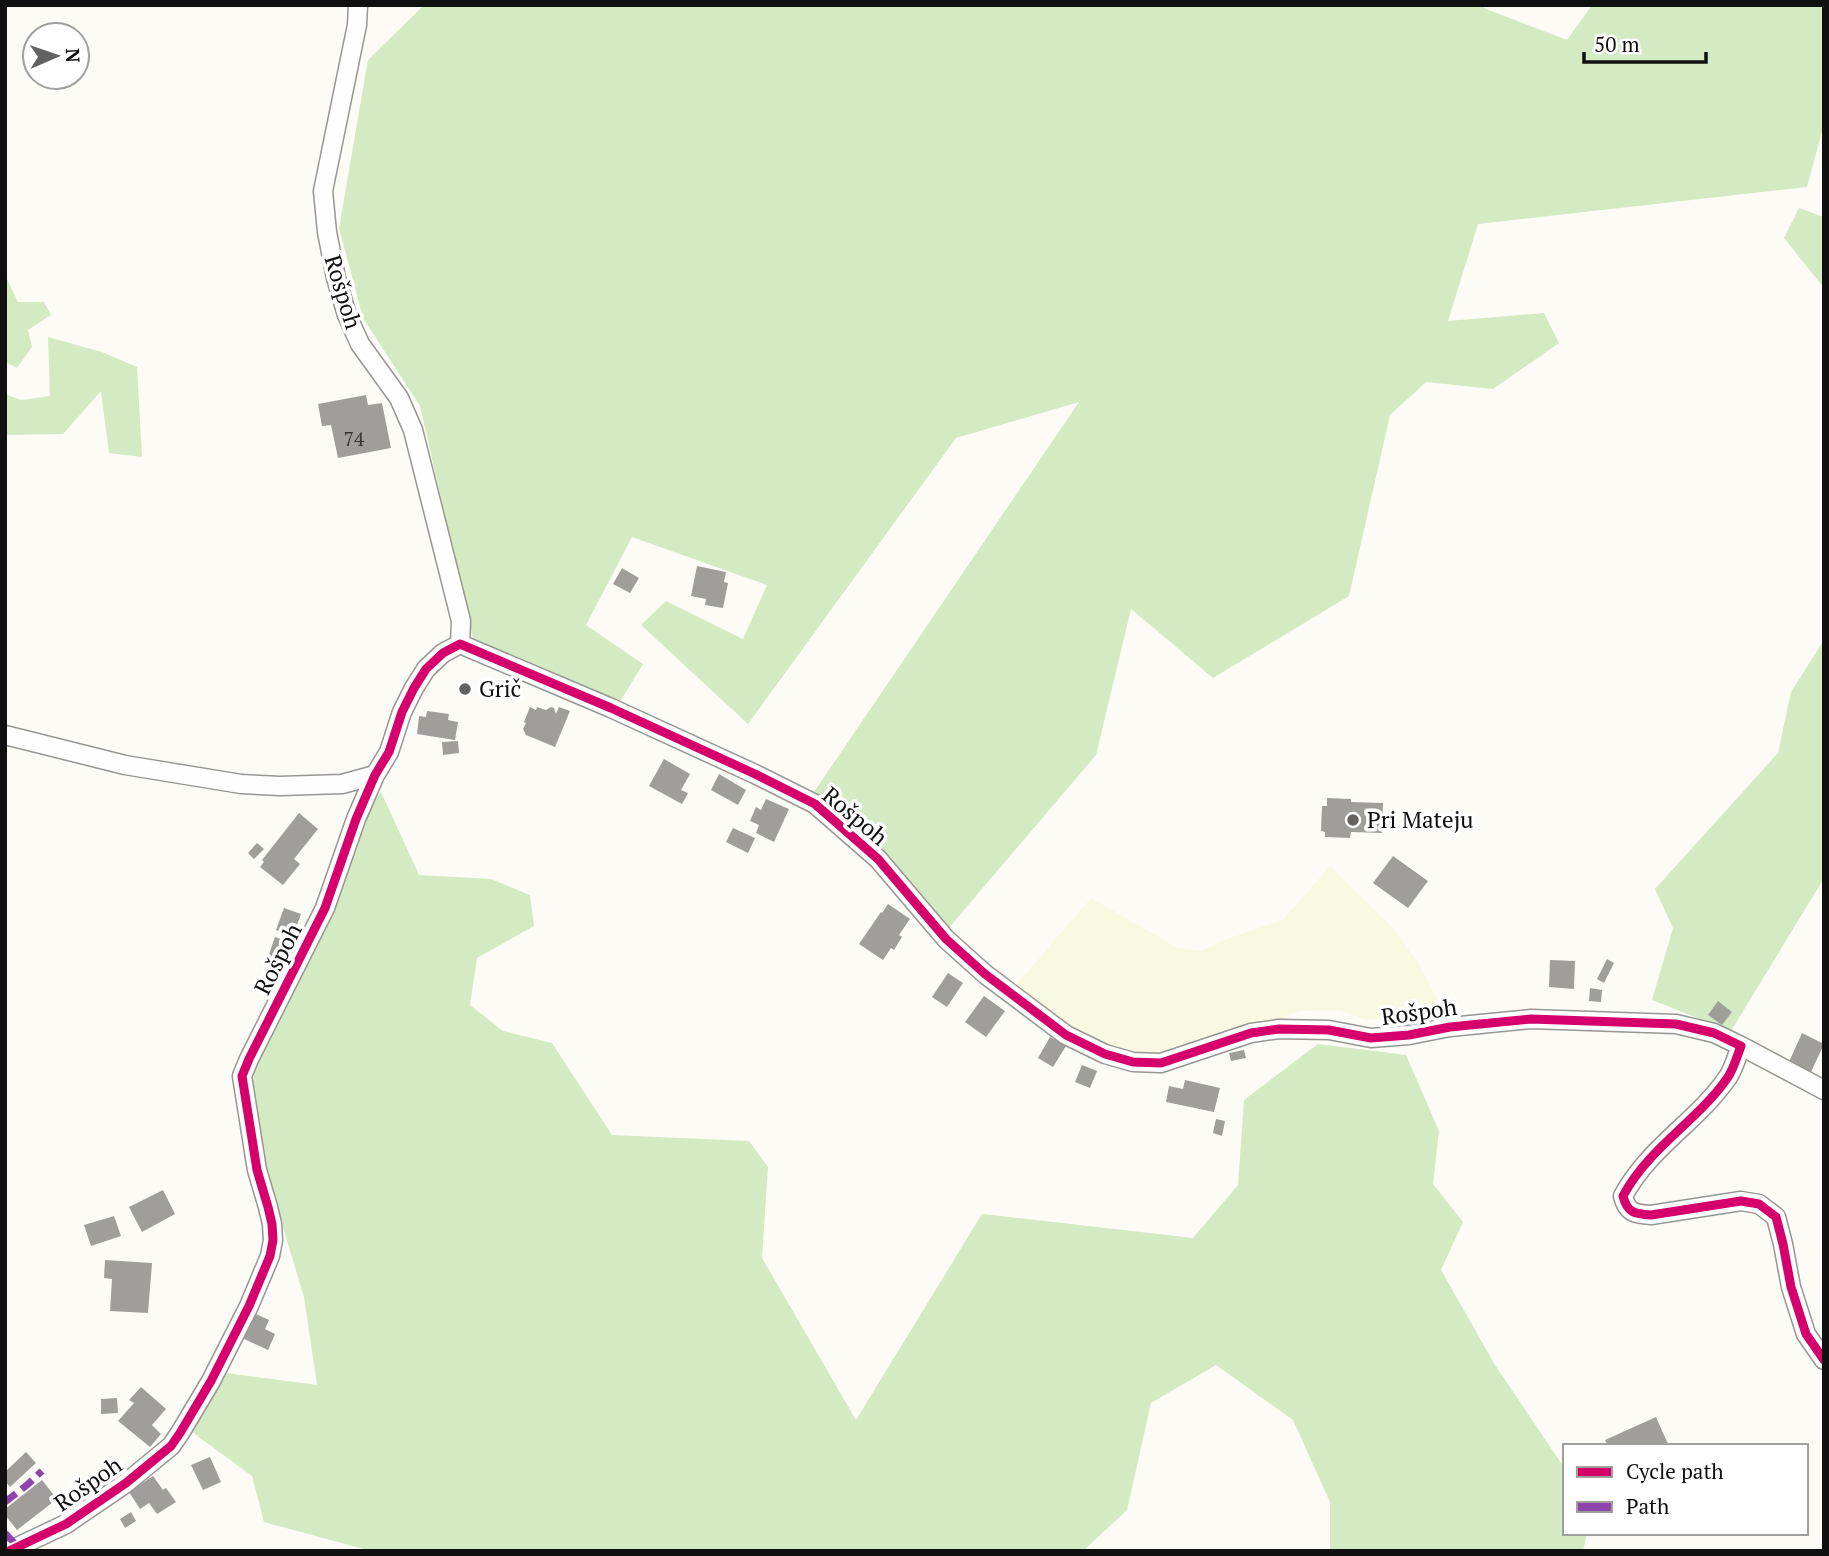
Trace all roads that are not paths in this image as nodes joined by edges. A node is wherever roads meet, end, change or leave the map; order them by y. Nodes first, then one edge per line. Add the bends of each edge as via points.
1 (358, 5) edge
2 (460, 643) junction
3 (5, 735) edge
4 (375, 775) junction
5 (1741, 1046) junction
6 (1824, 1090) edge
7 (1824, 1360) edge
8 (9, 1551) edge

1 - 2 street, Rošpoh via 323,191 327,232 351,325 400,398 413,430 461,621
2 - 4 street, Rošpoh via 426,668
2 - 5 street, Rošpoh via 815,804 878,859 946,939 985,974 1066,1035 1105,1054 1161,1063 1251,1033 1279,1029 1329,1030 1371,1038 1531,1019 1676,1024 1714,1033
3 - 4 street via 125,765 241,784 342,784
4 - 8 street, Rošpoh via 325,908 242,1076 257,1170 272,1224 271,1256 249,1306 171,1446 66,1524
5 - 6 street, Rošpoh
5 - 7 street via 1730,1075 1651,1157 1623,1196 1636,1214 1741,1200 1759,1204 1776,1217 1806,1334

